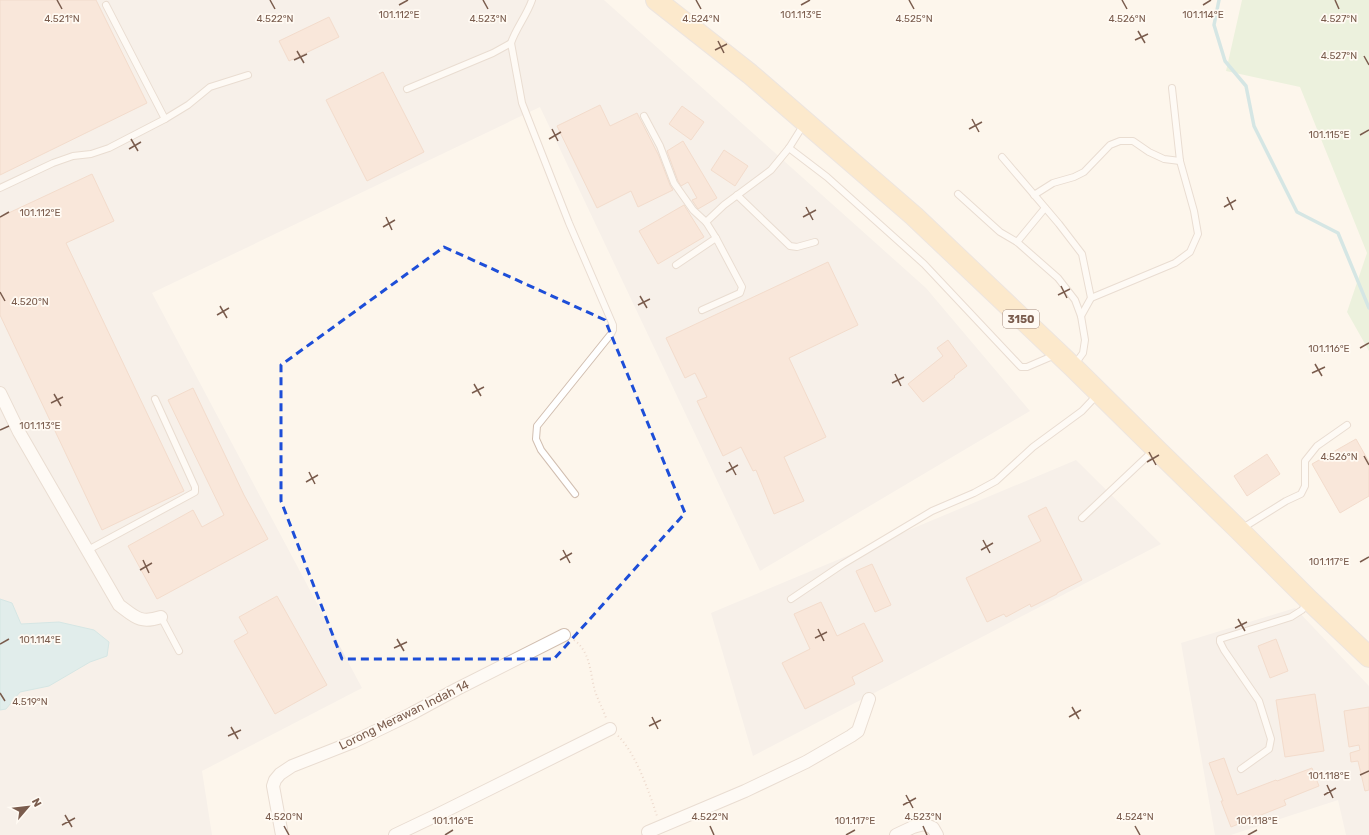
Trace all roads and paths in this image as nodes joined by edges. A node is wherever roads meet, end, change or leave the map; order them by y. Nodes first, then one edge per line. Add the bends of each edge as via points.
1 (532, 0) edge
2 (656, 0) edge
3 (106, 5) dead end
4 (511, 43) junction
5 (248, 75) dead end
6 (1172, 88) dead end
7 (407, 89) dead end
8 (644, 116) dead end
9 (165, 119) junction
10 (805, 122) junction
11 (789, 148) junction
12 (1002, 157) dead end
13 (1180, 161) junction
14 (0, 188) edge
15 (958, 194) dead end
16 (738, 195) junction
17 (1034, 195) junction
18 (1045, 208) junction
19 (706, 222) junction
20 (716, 238) junction
21 (816, 242) dead end
22 (1017, 242) junction
23 (676, 265) dead end
24 (1091, 298) junction
25 (702, 310) dead end
26 (1081, 316) junction
27 (1058, 354) junction
28 (1073, 367) junction
29 (0, 393) edge
30 (1099, 393) junction
31 (155, 398) dead end
32 (1347, 425) dead end
33 (1156, 449) junction
34 (575, 494) dead end
35 (1082, 518) dead end
36 (1239, 530) junction
37 (88, 550) junction
38 (791, 599) dead end
39 (1309, 600) junction
40 (161, 617) joint
41 (564, 635) joint
42 (179, 651) dead end
43 (1369, 657) edge
44 (868, 699) dead end
45 (610, 729) junction
46 (1241, 769) dead end
47 (664, 825) junction
48 (646, 834) edge
49 (282, 835) edge
50 (394, 835) edge
51 (896, 835) edge
52 (937, 835) edge

1 - 4 lane
2 - 10 main road, 3150 via 750,74
3 - 9 lane
4 - 7 lane
4 - 34 lane via 522,103 569,223 614,325 611,334 537,426 536,439 541,450
5 - 9 lane via 210,87
6 - 13 lane
8 - 19 lane via 660,146 674,183 692,210
9 - 14 lane via 109,148 53,163
10 - 11 lane
10 - 27 main road, 3150 via 914,216
11 - 16 lane via 771,170
11 - 27 lane via 827,177 924,264 1021,367
12 - 17 lane
13 - 17 lane via 1164,159 1132,141 1120,141 1110,145 1084,172 1053,184
13 - 24 lane via 1198,234 1190,252 1176,264
15 - 22 lane via 1000,232
16 - 19 lane
16 - 21 lane via 790,246 797,247
17 - 18 lane
18 - 22 lane
18 - 24 lane via 1082,254
19 - 20 lane
20 - 23 lane
20 - 25 lane via 742,288 740,293
22 - 26 lane via 1058,278 1075,300
24 - 26 lane
26 - 28 lane via 1085,340 1083,353
27 - 28 main road, 3150
28 - 30 main road, 3150
29 - 37 street via 19,432
30 - 33 main road, 3150
30 - 38 lane via 1082,411 1033,447 996,481 932,511 843,564
31 - 37 lane via 195,492
32 - 36 lane via 1317,446 1305,461 1305,486 1301,494
33 - 35 lane
33 - 36 main road, 3150
36 - 39 main road, 3150
37 - 40 street via 119,605 137,618 149,621
39 - 43 main road, 3150
39 - 46 lane via 1302,610 1291,617 1220,639 1224,650 1259,701 1271,739 1269,748
40 - 42 lane
41 - 45 path via 579,643 587,656 596,693
41 - 49 street, Lorong Merawan Indah 14 via 411,714 353,742 292,766 280,774 272,786
44 - 47 street via 858,731 851,736 806,762
45 - 47 path via 624,742
45 - 50 street
47 - 48 street
51 - 52 street via 924,824 933,828

